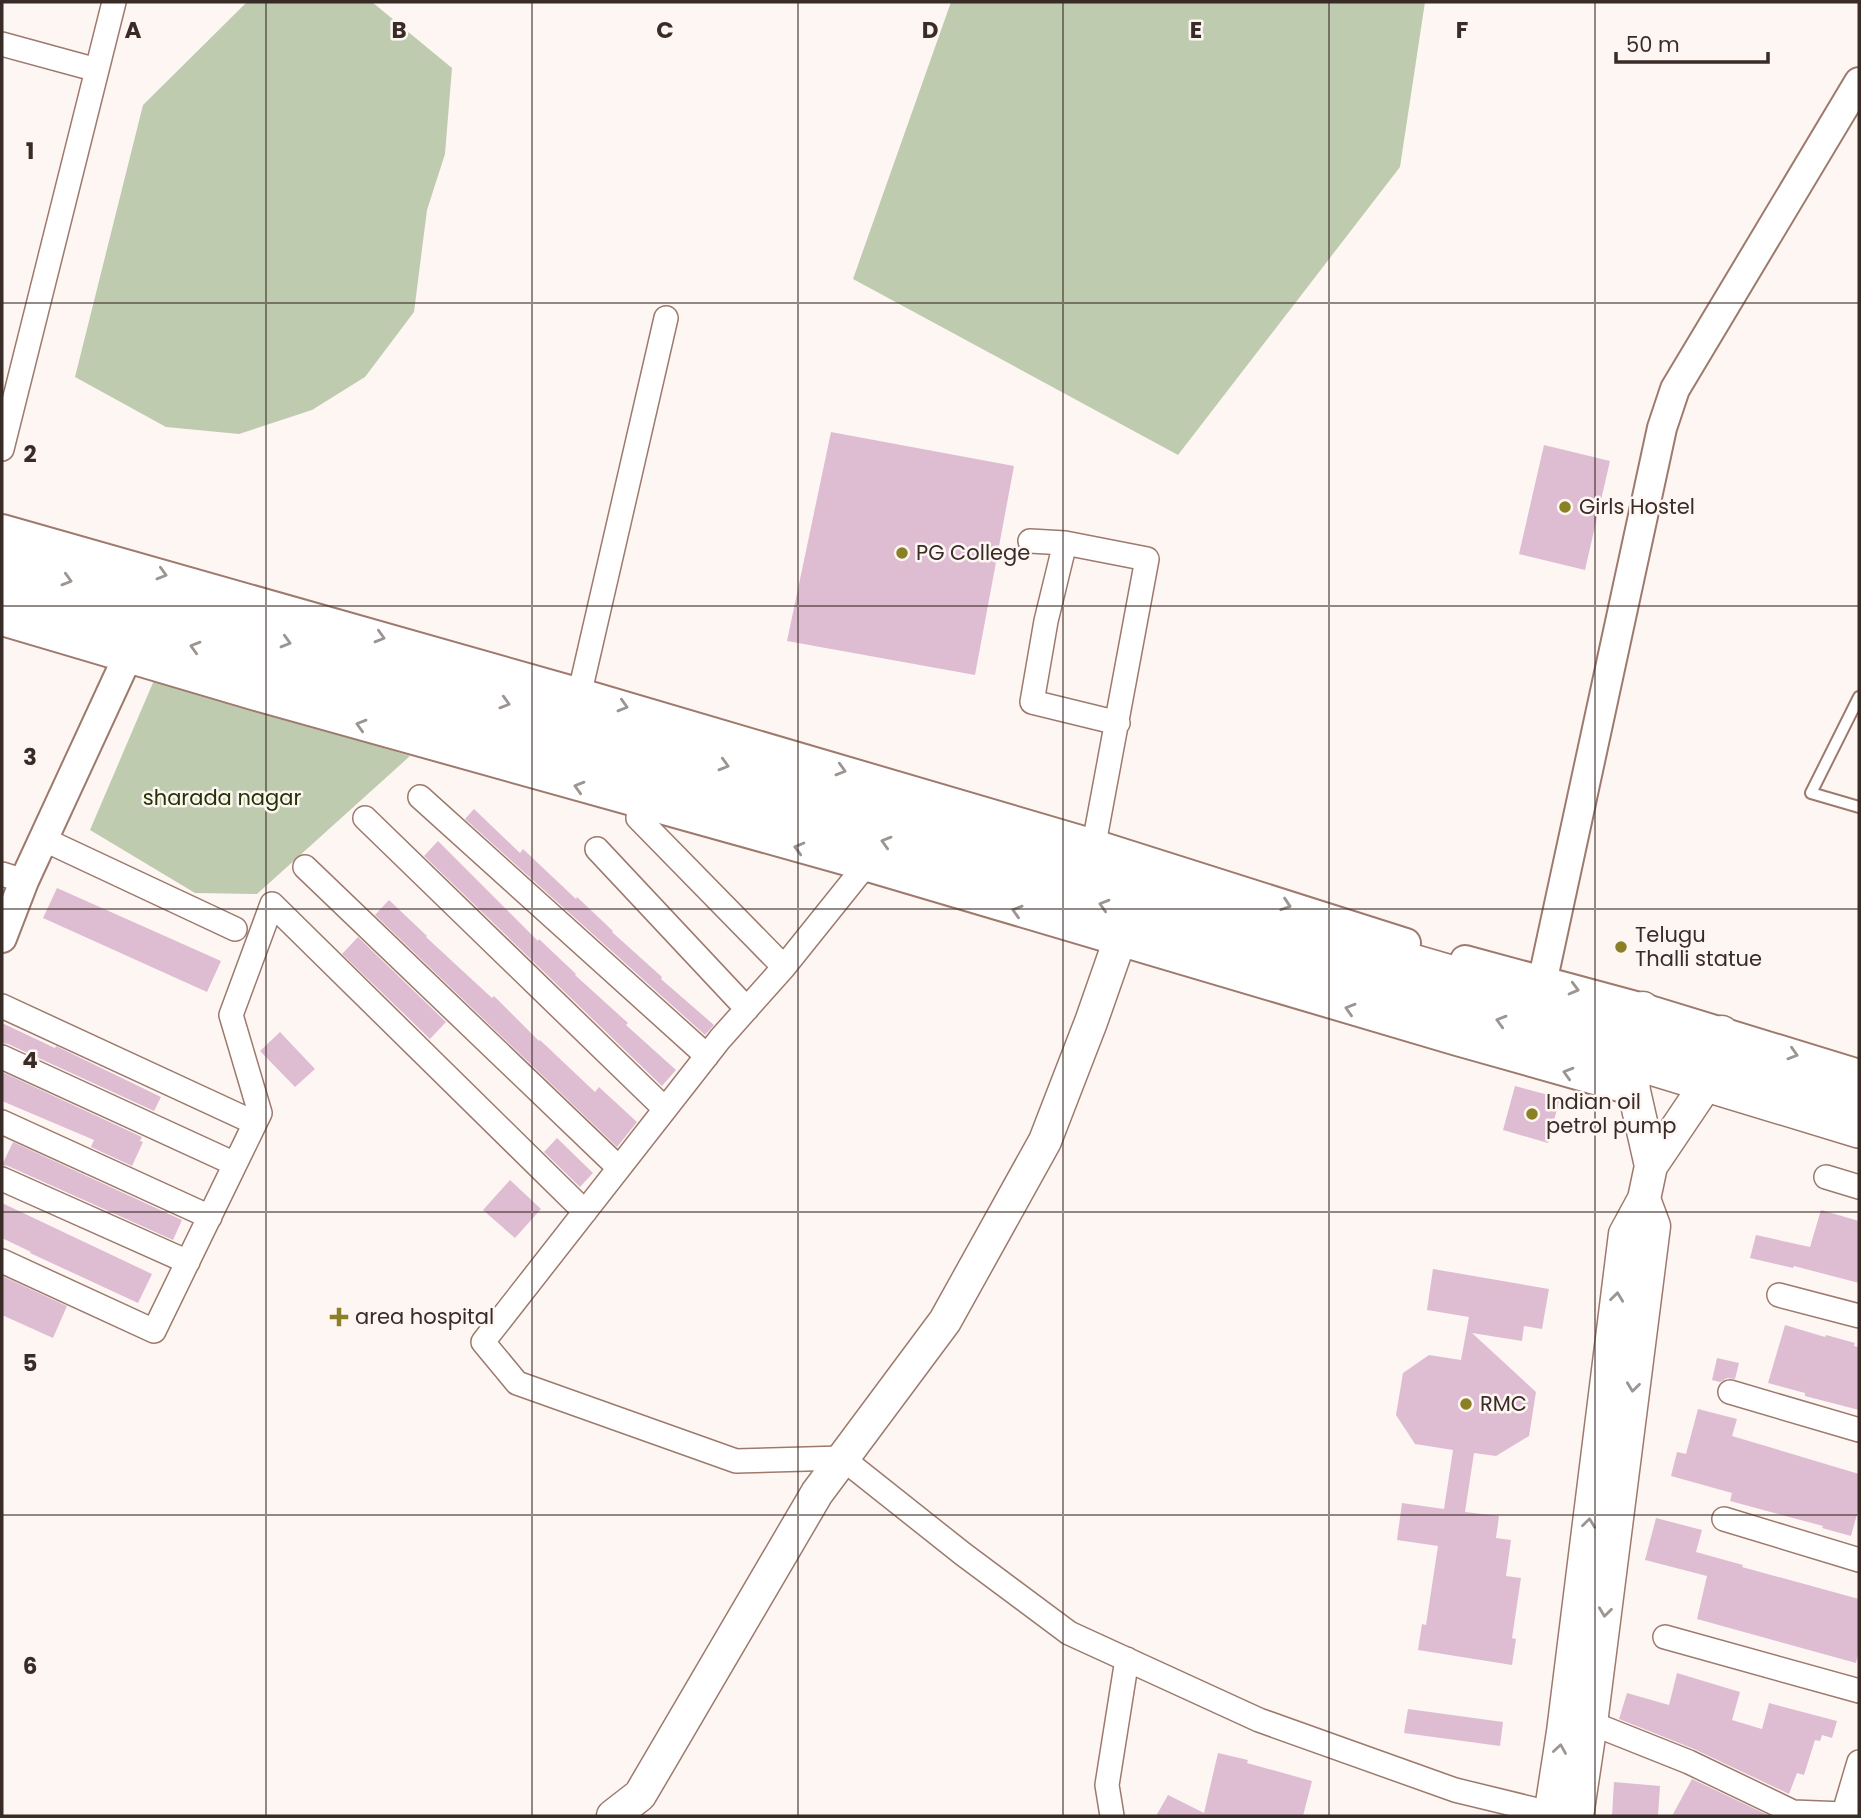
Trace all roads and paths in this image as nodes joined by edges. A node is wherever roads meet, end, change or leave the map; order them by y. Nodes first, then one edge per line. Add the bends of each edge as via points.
1 (114, 2) edge
2 (2, 44) edge
3 (97, 71) junction
4 (1859, 82) edge
5 (666, 318) dead end
6 (2, 450) edge
7 (2, 529) edge
8 (1030, 541) dead end
9 (1065, 542) junction
10 (2, 561) edge
11 (2, 592) edge
12 (2, 621) edge
13 (127, 658) junction
14 (1859, 697) edge
15 (576, 708) junction
16 (1118, 723) junction
17 (421, 797) dead end
18 (640, 804) junction
19 (1859, 807) edge
20 (365, 818) dead end
21 (44, 839) junction
22 (1094, 844) junction
23 (597, 849) dead end
24 (865, 866) junction
25 (304, 867) dead end
26 (13, 878) edge
27 (1170, 910) junction
28 (1214, 923) junction
29 (235, 929) dead end
30 (2, 938) edge
31 (1119, 942) junction
32 (784, 967) junction
33 (1541, 990) junction
34 (2, 1006) edge
35 (747, 1009) junction
36 (1636, 1046) junction
37 (707, 1056) junction
38 (2, 1057) edge
39 (1711, 1066) junction
40 (1859, 1074) edge
41 (1859, 1095) edge
42 (665, 1109) junction
43 (2, 1122) edge
44 (255, 1123) junction
45 (1859, 1129) edge
46 (1859, 1145) edge
47 (235, 1164) junction
48 (1651, 1166) junction
49 (619, 1168) junction
50 (1826, 1177) dead end
51 (2, 1179) edge
52 (1859, 1186) edge
53 (1644, 1199) junction
54 (585, 1212) junction
55 (210, 1217) junction
56 (2, 1261) edge
57 (188, 1262) junction
58 (1780, 1295) dead end
59 (1859, 1316) edge
60 (1730, 1392) dead end
61 (1859, 1430) edge
62 (842, 1458) junction
63 (1724, 1519) dead end
64 (1859, 1560) edge
65 (1665, 1637) dead end
66 (1127, 1660) junction
67 (1859, 1691) edge
68 (1591, 1723) junction
69 (1859, 1762) edge
70 (1847, 1815) edge
71 (613, 1816) edge
72 (1112, 1816) edge
73 (1560, 1816) edge

1 - 3 street
2 - 3 street
3 - 6 street
4 - 33 street via 1675,389 1662,428
5 - 15 street
7 -> 15 street
8 - 9 street
9 - 16 street via 1147,559
9 - 16 street via 1032,702
10 -> 15 highway
27 -> 11 highway via 750,803
12 - 13 street
18 -> 13 street
13 - 21 street
14 - 19 lane via 1811,793
15 -> 22 street
15 -> 27 highway
16 - 22 street
17 - 37 street
24 -> 18 street
18 - 32 street via 638,818
20 - 42 street
21 - 26 street
21 - 29 street
22 - 27 street
23 - 35 street
31 -> 24 street
24 - 32 street
25 - 49 street
26 - 30 street
27 - 28 highway
27 - 28 street
27 - 31 street
28 -> 33 highway via 1425,958
36 -> 28 highway
31 - 62 main road via 1045,1141 945,1321
32 - 35 street
33 -> 36 highway
34 - 44 street
35 - 37 street
36 - 39 highway
36 - 39 street
36 - 48 main road
37 - 42 street
38 - 47 street
39 -> 40 street
39 - 41 highway
39 - 45 highway
39 - 46 street
39 - 48 main road
42 - 49 street
43 - 55 street
44 - 47 street
44 - 54 street via 260,1113 231,1015 272,904
47 - 55 street
48 - 53 main road
49 - 54 street
50 - 52 street
51 - 57 street
53 -> 68 main road via 1654,1226
73 -> 53 main road via 1563,1732 1625,1234
54 - 62 street via 483,1342 517,1383 736,1461
55 - 57 street
56 - 57 street via 155,1331
58 - 59 street
60 - 61 street
62 - 66 street via 1069,1633
62 - 71 main road via 640,1795
63 - 64 street
65 - 67 street
66 - 72 street via 1107,1785
66 - 73 street via 1259,1720 1455,1790
68 - 70 street via 1689,1762 1793,1812
68 - 73 main road
69 - 70 street

